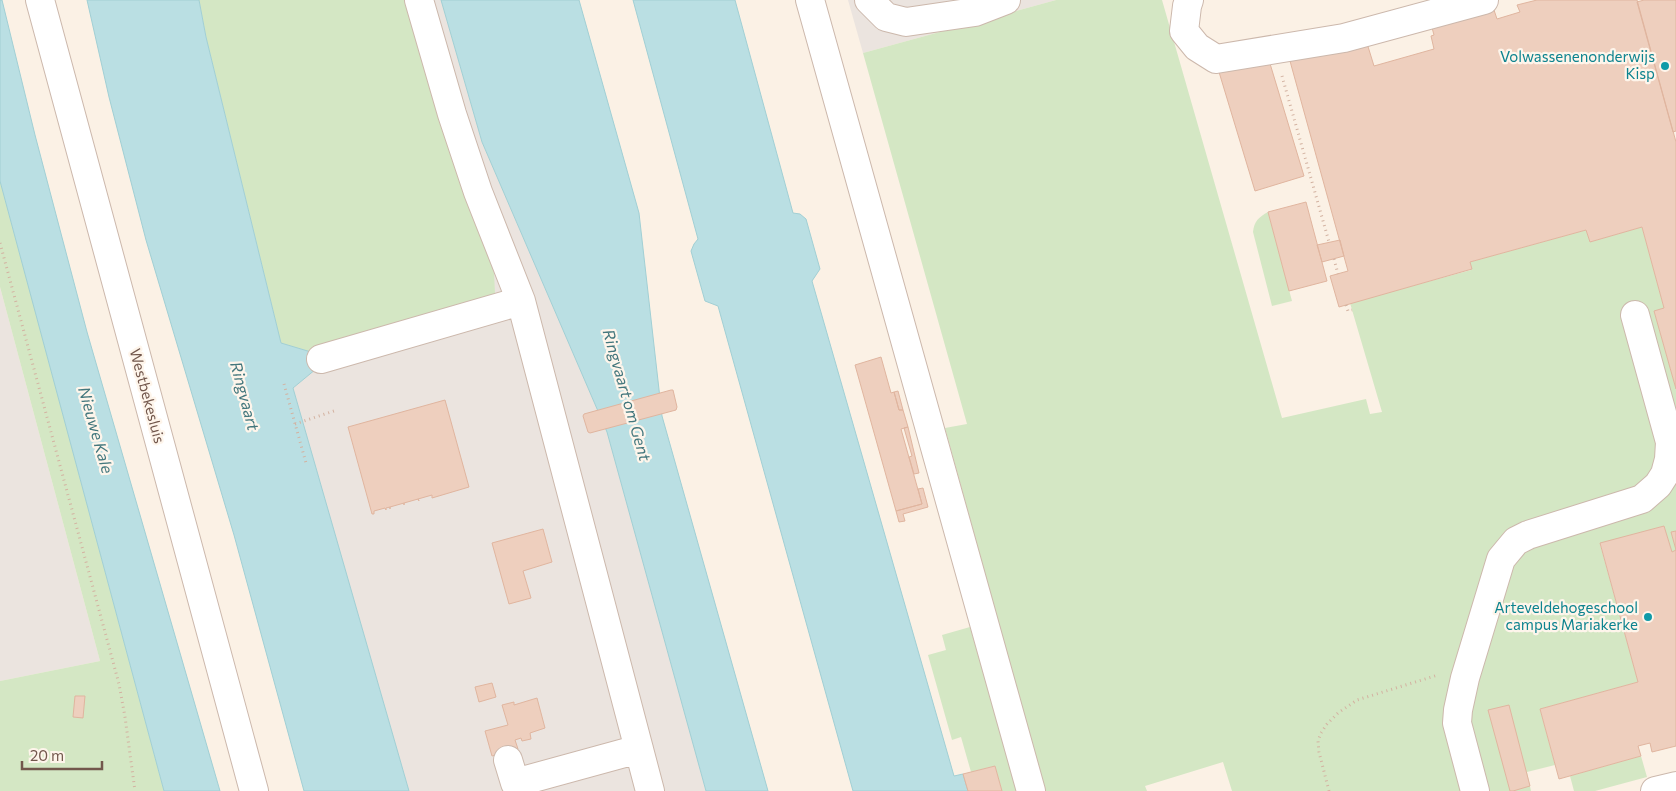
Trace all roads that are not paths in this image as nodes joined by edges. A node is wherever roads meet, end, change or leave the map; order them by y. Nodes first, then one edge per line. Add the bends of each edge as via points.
1 (40, 0) edge
2 (419, 0) edge
3 (810, 0) edge
4 (869, 0) edge
5 (1006, 0) edge
6 (1190, 0) edge
7 (1484, 0) edge
8 (521, 301) junction
9 (1635, 315) dead end
10 (321, 359) dead end
11 (639, 749) junction
12 (508, 760) dead end
13 (535, 784) edge
14 (1676, 786) edge
15 (254, 791) edge
16 (650, 791) edge
17 (1031, 791) edge
18 (1475, 791) edge
19 (1655, 791) edge

1 - 15 street, Westbekesluis
2 - 8 street via 478,192
3 - 17 street
4 - 5 street via 886,17 906,22 975,12
6 - 7 street via 1184,31 1197,47 1216,59 1344,38
8 - 10 street
8 - 11 street
9 - 18 street via 1670,442 1665,474 1658,485 1642,498 1528,535 1516,541 1501,559 1458,710 1457,723
11 - 13 street
11 - 16 street
12 - 13 street via 515,783
14 - 19 street

